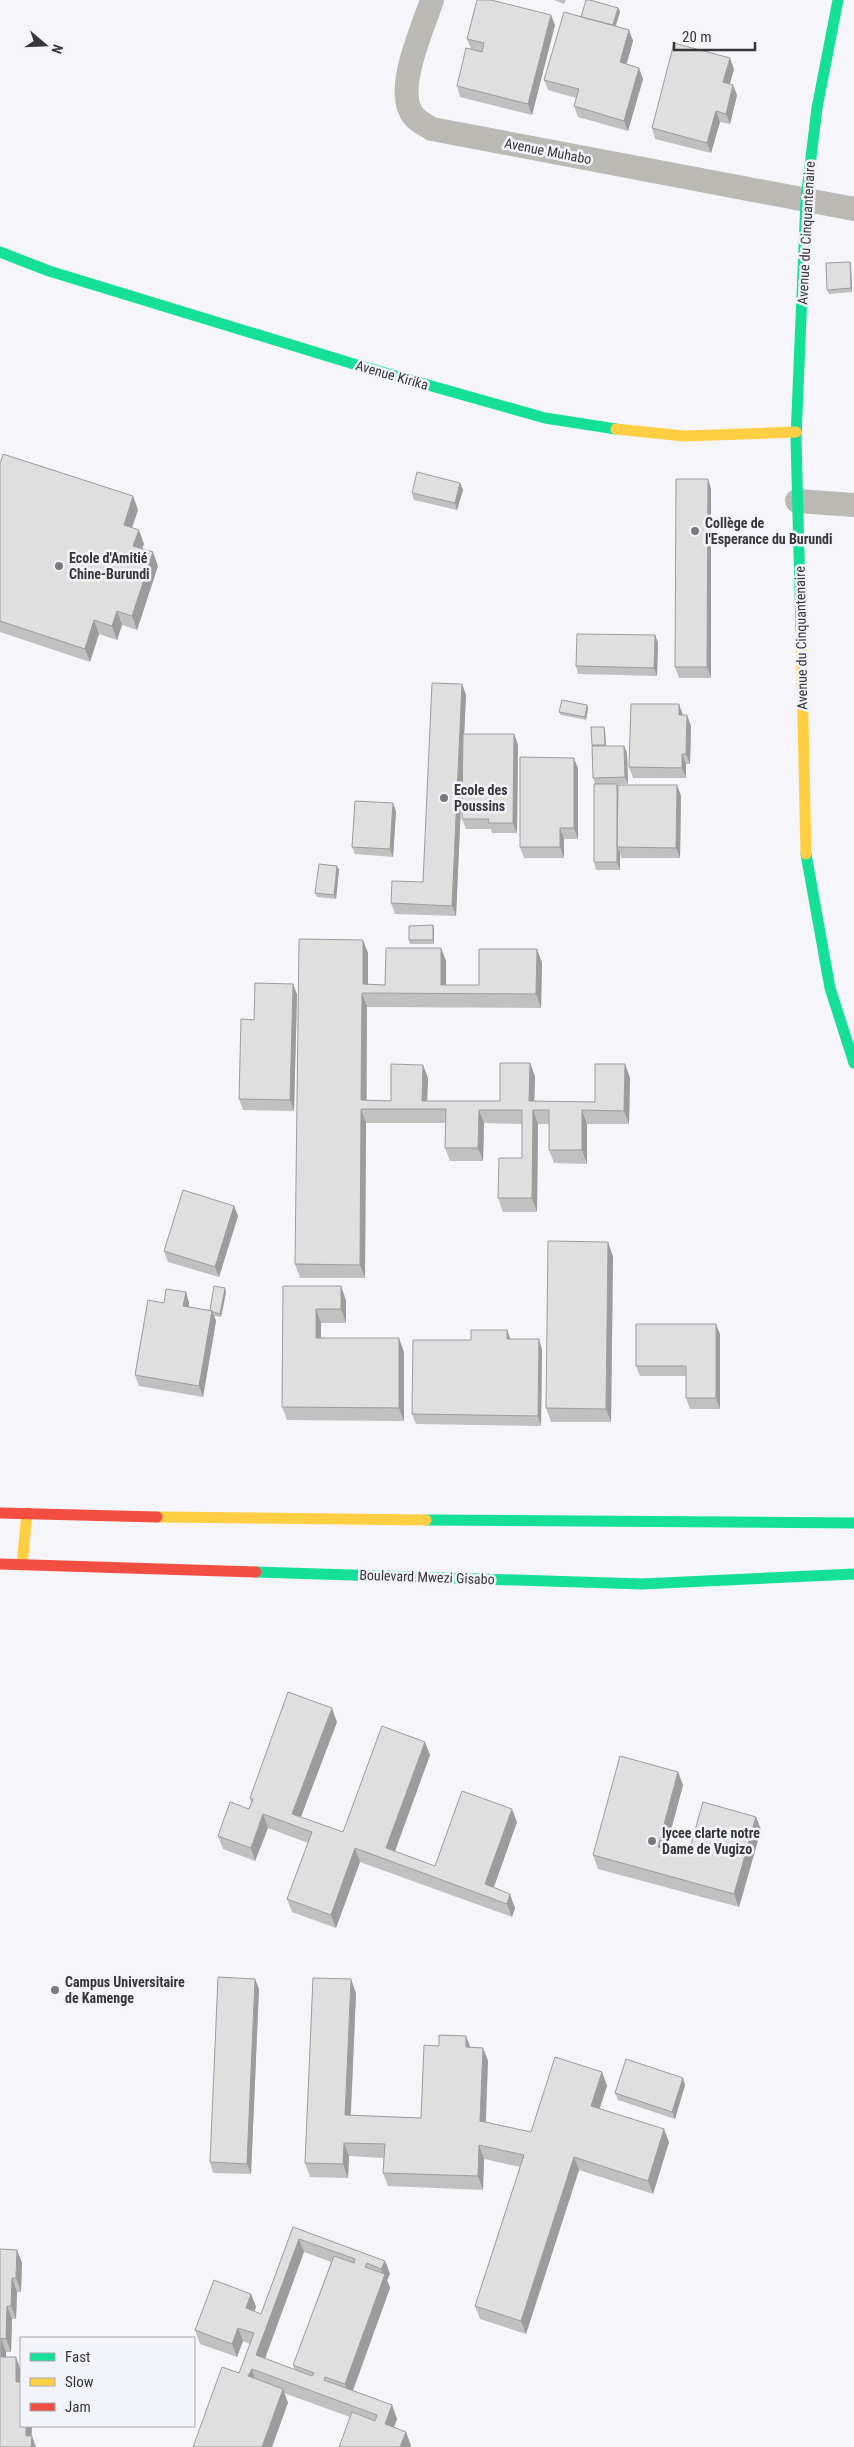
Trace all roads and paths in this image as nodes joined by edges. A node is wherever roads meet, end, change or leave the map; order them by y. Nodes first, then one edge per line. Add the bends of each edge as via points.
1 (432, 0) edge
2 (838, 0) edge
3 (806, 199) junction
4 (854, 209) edge
5 (0, 252) edge
6 (796, 432) junction
7 (798, 501) junction
8 (854, 505) edge
9 (854, 1063) edge
10 (0, 1513) edge
11 (27, 1513) junction
12 (854, 1523) edge
13 (0, 1564) edge
14 (22, 1565) junction
15 (854, 1574) edge

1 - 3 street, Avenue Muhabo via 406,87 412,114 432,129
2 - 3 street, Avenue du Cinquantenaire via 817,108
3 - 4 street, Avenue Muhabo
3 - 6 street, Avenue du Cinquantenaire
5 - 6 street, Avenue Kirika via 49,271 356,365 545,418 684,436
6 - 7 street, Avenue du Cinquantenaire
7 - 8 street
7 - 9 street, Avenue du Cinquantenaire via 806,860 830,988
10 - 11 street
11 - 12 street via 263,1519
11 - 14 street
13 - 14 street, Boulevard Mwezi Gisabo
14 - 15 street, Boulevard Mwezi Gisabo via 642,1584

